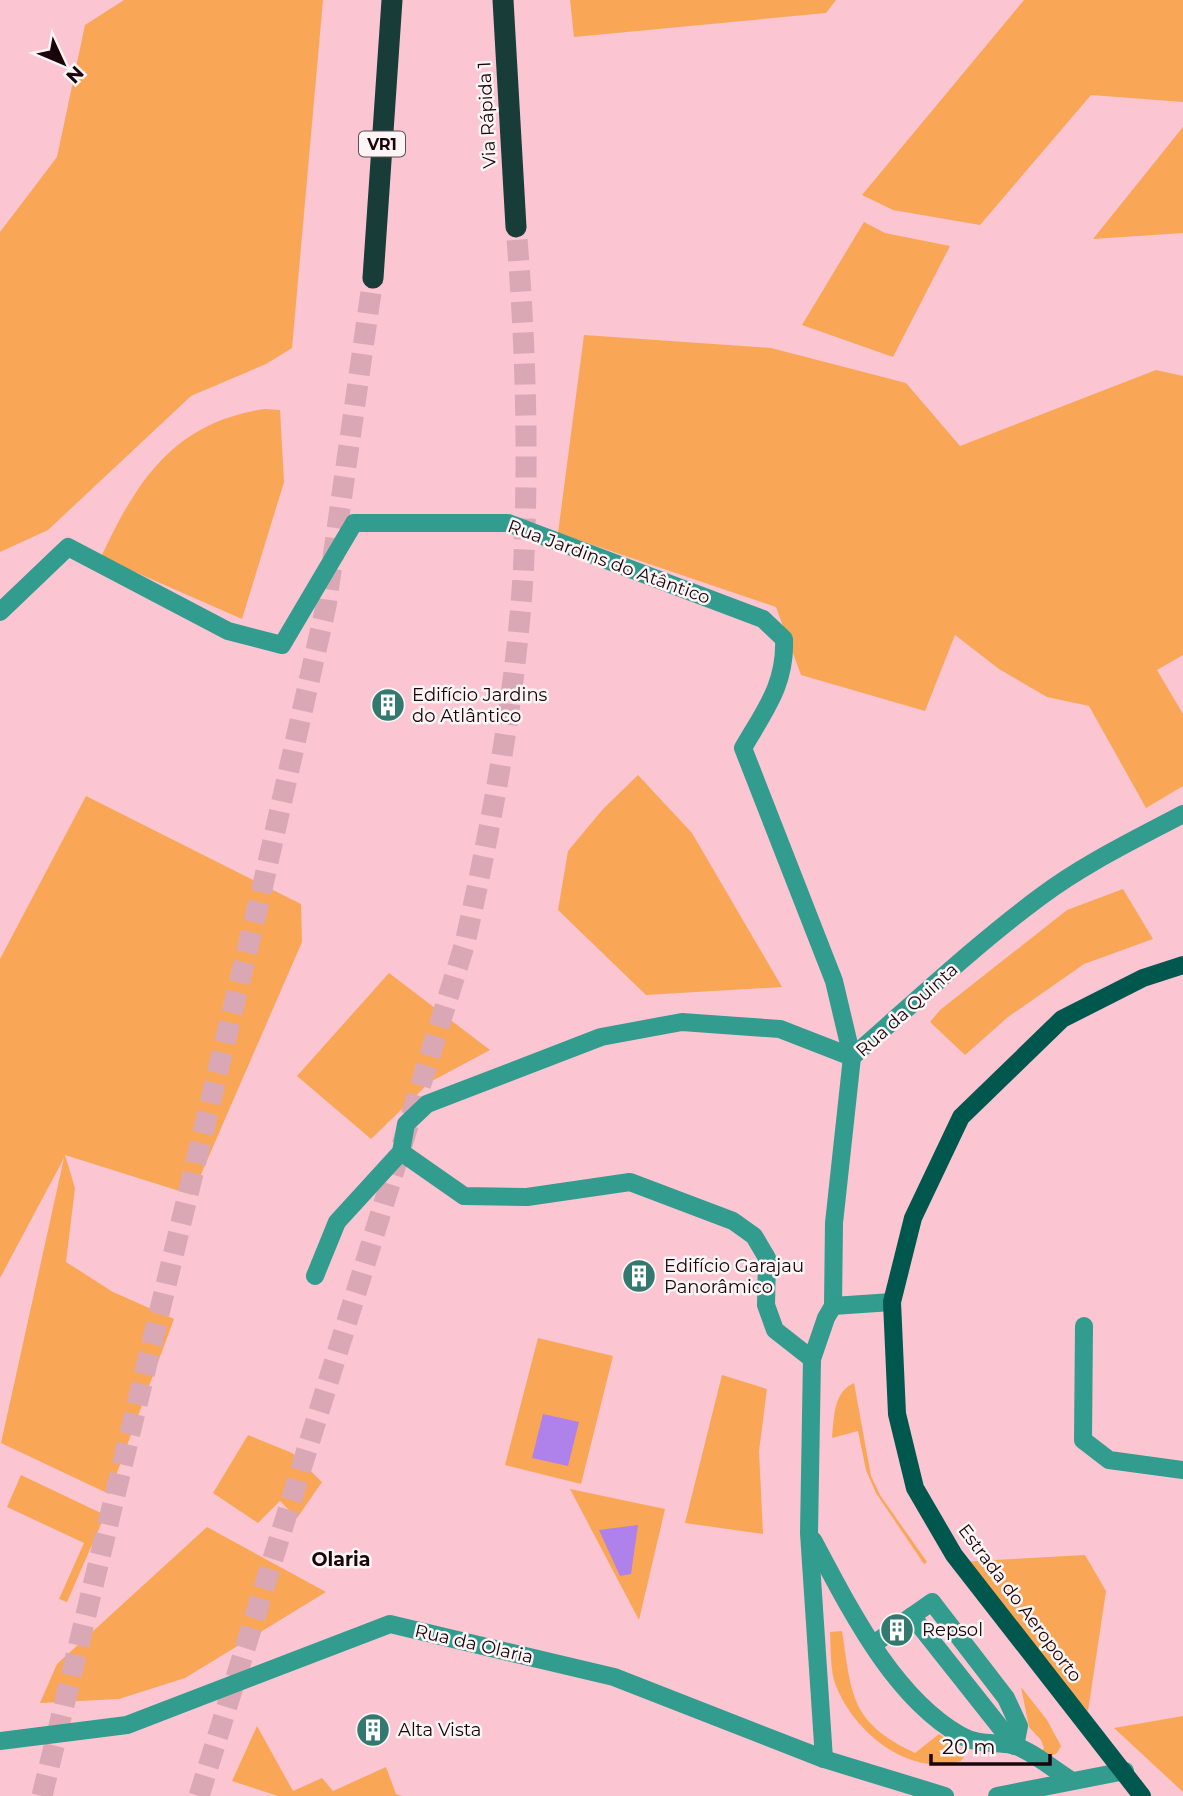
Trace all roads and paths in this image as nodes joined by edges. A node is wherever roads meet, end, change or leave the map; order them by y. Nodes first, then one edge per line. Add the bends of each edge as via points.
1 (392, 5) edge
2 (503, 8) edge
3 (516, 227) tunnel mouth
4 (373, 278) tunnel mouth
5 (0, 612) edge
6 (1183, 814) edge
7 (1183, 965) edge
8 (852, 1057) junction
9 (401, 1152) junction
10 (315, 1276) dead end
11 (892, 1302) junction
12 (833, 1307) junction
13 (1084, 1326) dead end
14 (812, 1359) junction
15 (1183, 1470) edge
16 (809, 1533) junction
17 (874, 1644) junction
18 (0, 1741) edge
19 (1015, 1746) junction
20 (824, 1759) junction
21 (1125, 1771) junction
22 (1072, 1781) junction
23 (945, 1796) edge
24 (998, 1796) edge
25 (1142, 1796) edge

1 - 4 highway, VR1
2 - 3 highway, Via Rápida 1
5 - 8 street, Rua Jardins do Atântico via 68,547 228,631 282,645 354,523 508,523 763,619 785,639 785,664 781,682 743,748 834,981
6 - 8 street, Rua da Quinta via 1101,857 1041,896
7 - 11 main road, Estrada do Aeroporto via 1143,978 1062,1019 961,1117 913,1217
8 - 9 street via 768,1028 682,1022 601,1037 427,1104 406,1124
8 - 12 street, Rua da Quinta via 834,1223
9 - 10 street via 337,1222
9 - 14 street via 464,1196 527,1197 630,1182 733,1221 754,1236 767,1258 766,1305 775,1329
11 - 12 street
11 - 21 main road, Estrada do Aeroporto via 897,1414 915,1488 954,1555
12 - 14 street
13 - 15 street via 1083,1440 1109,1460
14 - 16 street
16 - 17 street via 852,1616
16 - 20 street
17 - 19 street via 919,1705 959,1735 976,1743
17 - 19 street via 912,1616
18 - 20 street, Rua da Olaria via 127,1725 390,1624 614,1677
19 - 22 street
20 - 23 street, Rua da Olaria
21 - 22 street
21 - 25 main road, Estrada do Aeroporto
22 - 24 street

